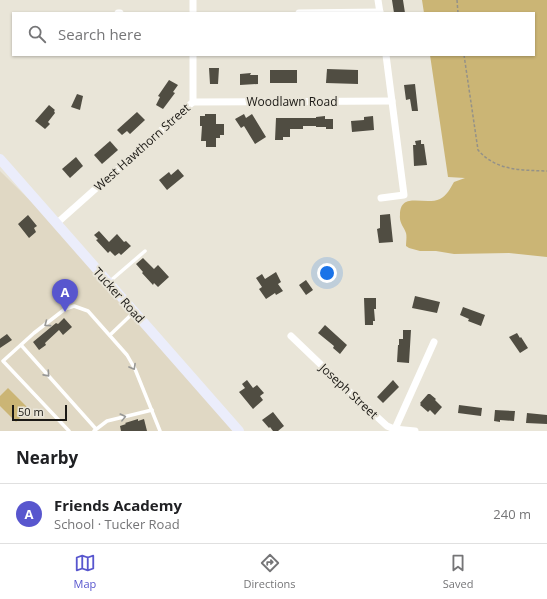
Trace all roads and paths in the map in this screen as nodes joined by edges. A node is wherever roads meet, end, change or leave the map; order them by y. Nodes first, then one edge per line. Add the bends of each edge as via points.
1 (192, 0) edge
2 (378, 0) edge
3 (457, 0) edge
4 (192, 12) edge
5 (380, 12) edge
6 (458, 12) edge
7 (193, 56) edge
8 (386, 56) edge
9 (464, 56) edge
10 (392, 101) junction
11 (193, 102) junction
12 (0, 159) edge
13 (547, 171) edge
14 (381, 198) dead end
15 (56, 224) junction
16 (145, 251) dead end
17 (108, 283) junction
18 (134, 312) junction
19 (110, 335) junction
20 (291, 336) dead end
21 (434, 342) dead end
22 (21, 345) junction
23 (1, 362) edge
24 (152, 410) junction
25 (95, 430) edge
26 (394, 430) edge
27 (70, 431) edge
28 (160, 431) edge
29 (239, 431) edge
30 (415, 431) edge

1 - 4 street
2 - 5 street
3 - 6 path
7 - 11 street, West Hawthorn Street
8 - 10 street
9 - 13 path via 478,150 484,157 508,169
10 - 11 street, Woodlawn Road
10 - 14 street via 404,195
11 - 15 street, West Hawthorn Street
12 - 15 main road, Tucker Road
15 - 17 main road, Tucker Road
16 - 17 lane
17 - 18 main road, Tucker Road
18 - 19 lane
18 - 29 main road, Tucker Road
19 -> 22 lane via 88,311 74,306 65,310
19 -> 24 lane via 135,369
20 - 26 street, Joseph Street
21 - 26 street
22 - 23 lane
22 -> 25 lane
23 - 27 lane
25 -> 24 lane via 107,421
24 - 28 lane
26 - 30 street, Joseph Street

